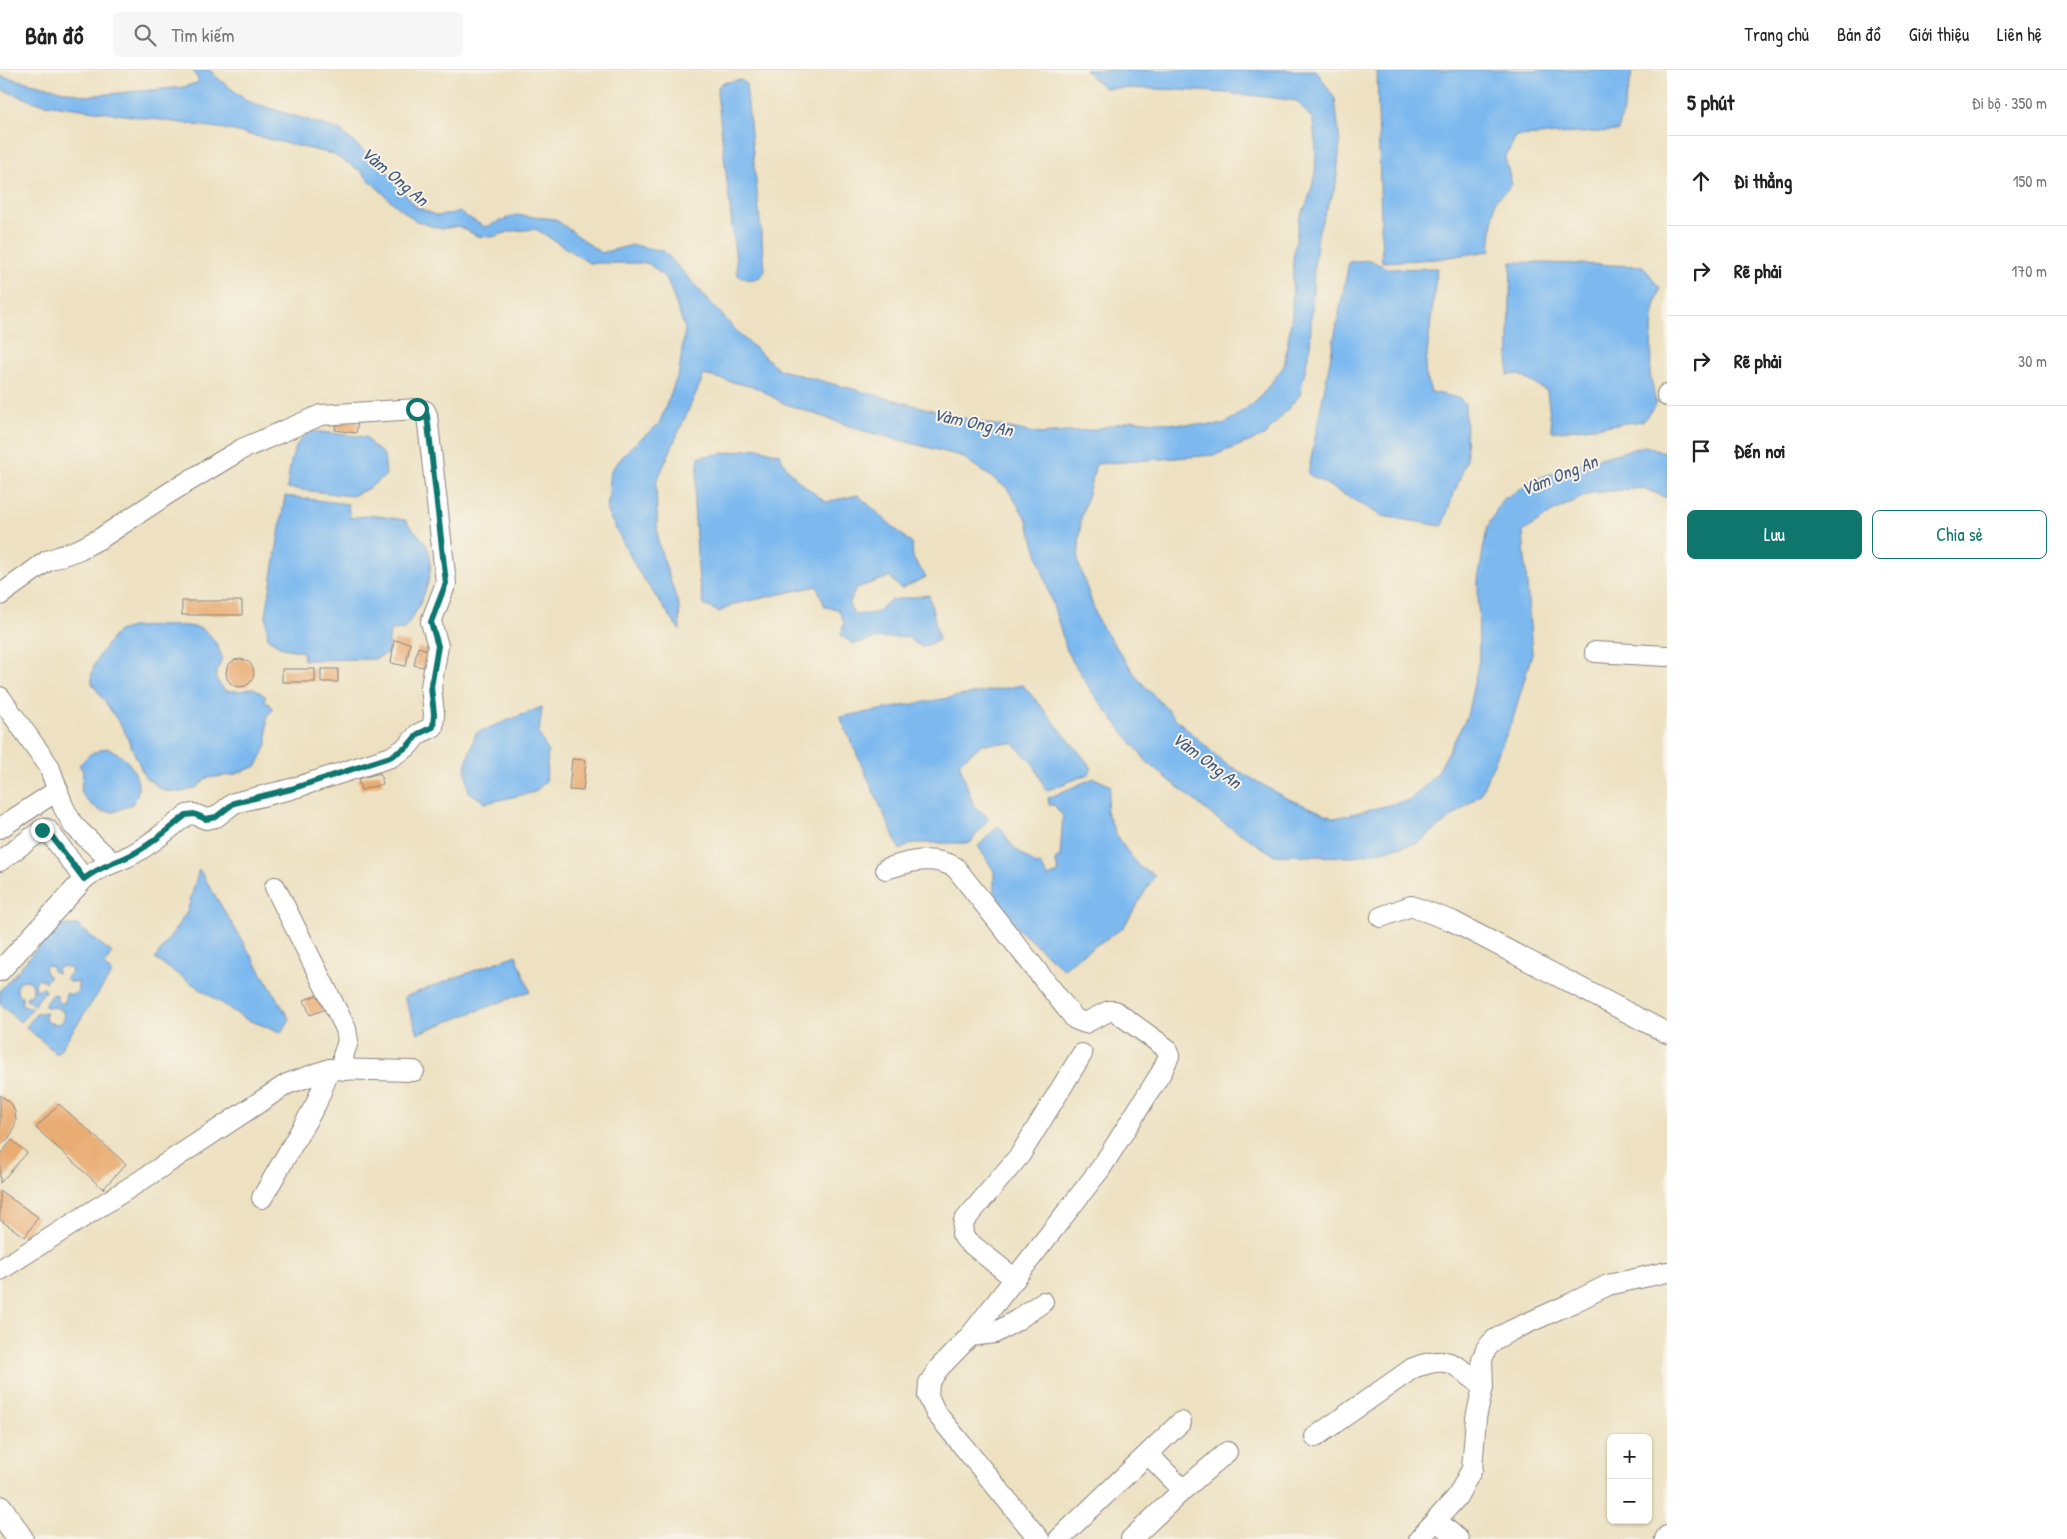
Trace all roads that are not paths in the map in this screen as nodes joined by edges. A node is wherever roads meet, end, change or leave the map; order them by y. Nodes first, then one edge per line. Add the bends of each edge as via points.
1 (0, 595) edge
2 (1595, 652) dead end
3 (1667, 656) edge
4 (0, 697) edge
5 (58, 790) junction
6 (0, 828) edge
7 (0, 861) edge
8 (112, 862) junction
9 (886, 869) dead end
10 (84, 879) junction
11 (274, 887) dead end
12 (1381, 918) dead end
13 (0, 971) edge
14 (1667, 1033) edge
15 (1082, 1054) dead end
16 (337, 1069) junction
17 (414, 1071) dead end
18 (262, 1198) dead end
19 (0, 1270) edge
20 (1667, 1272) edge
21 (1015, 1279) junction
22 (1043, 1302) dead end
23 (970, 1336) junction
24 (1483, 1388) junction
25 (1181, 1422) dead end
26 (1315, 1437) dead end
27 (1227, 1452) dead end
28 (1148, 1454) junction
29 (1183, 1490) junction
30 (0, 1509) edge
31 (1436, 1520) junction
32 (1667, 1536) edge
33 (20, 1539) edge
34 (1039, 1539) edge
35 (1059, 1539) edge
36 (1131, 1539) edge
37 (1419, 1539) edge
38 (1458, 1539) edge
39 (1665, 1539) edge

1 - 8 street via 48,561 101,538 242,449 316,416 417,409 427,415 446,583 431,622 438,646 431,687 433,727 418,734 407,747 390,757 291,789 234,803 216,817 206,819 194,814 186,815 144,848
2 - 3 street
4 - 5 street via 49,766
5 - 6 street
5 - 8 street via 73,825
7 - 10 street via 42,830 47,830
8 - 10 street
9 - 21 street via 926,859 955,867 1075,1018 1085,1023 1116,1010 1168,1052 1160,1073 1101,1168
10 - 13 street
11 - 16 street via 346,1029 348,1041
12 - 14 street via 1411,906 1452,921
15 - 21 street via 1020,1156 964,1221 962,1234 966,1240
16 - 17 street
16 - 18 street
16 - 19 street via 287,1084
20 - 24 street via 1608,1285 1494,1340 1482,1360
21 - 23 street
22 - 23 street via 995,1333
23 - 34 street via 939,1368 929,1383 928,1396 936,1413
24 - 26 street via 1448,1361 1431,1361 1413,1368
24 - 31 street via 1476,1418 1472,1469 1457,1496
25 - 28 street
27 - 29 street
28 - 29 street
28 - 35 street
29 - 36 street
30 - 33 main road
31 - 37 street
31 - 38 street
32 - 39 street

